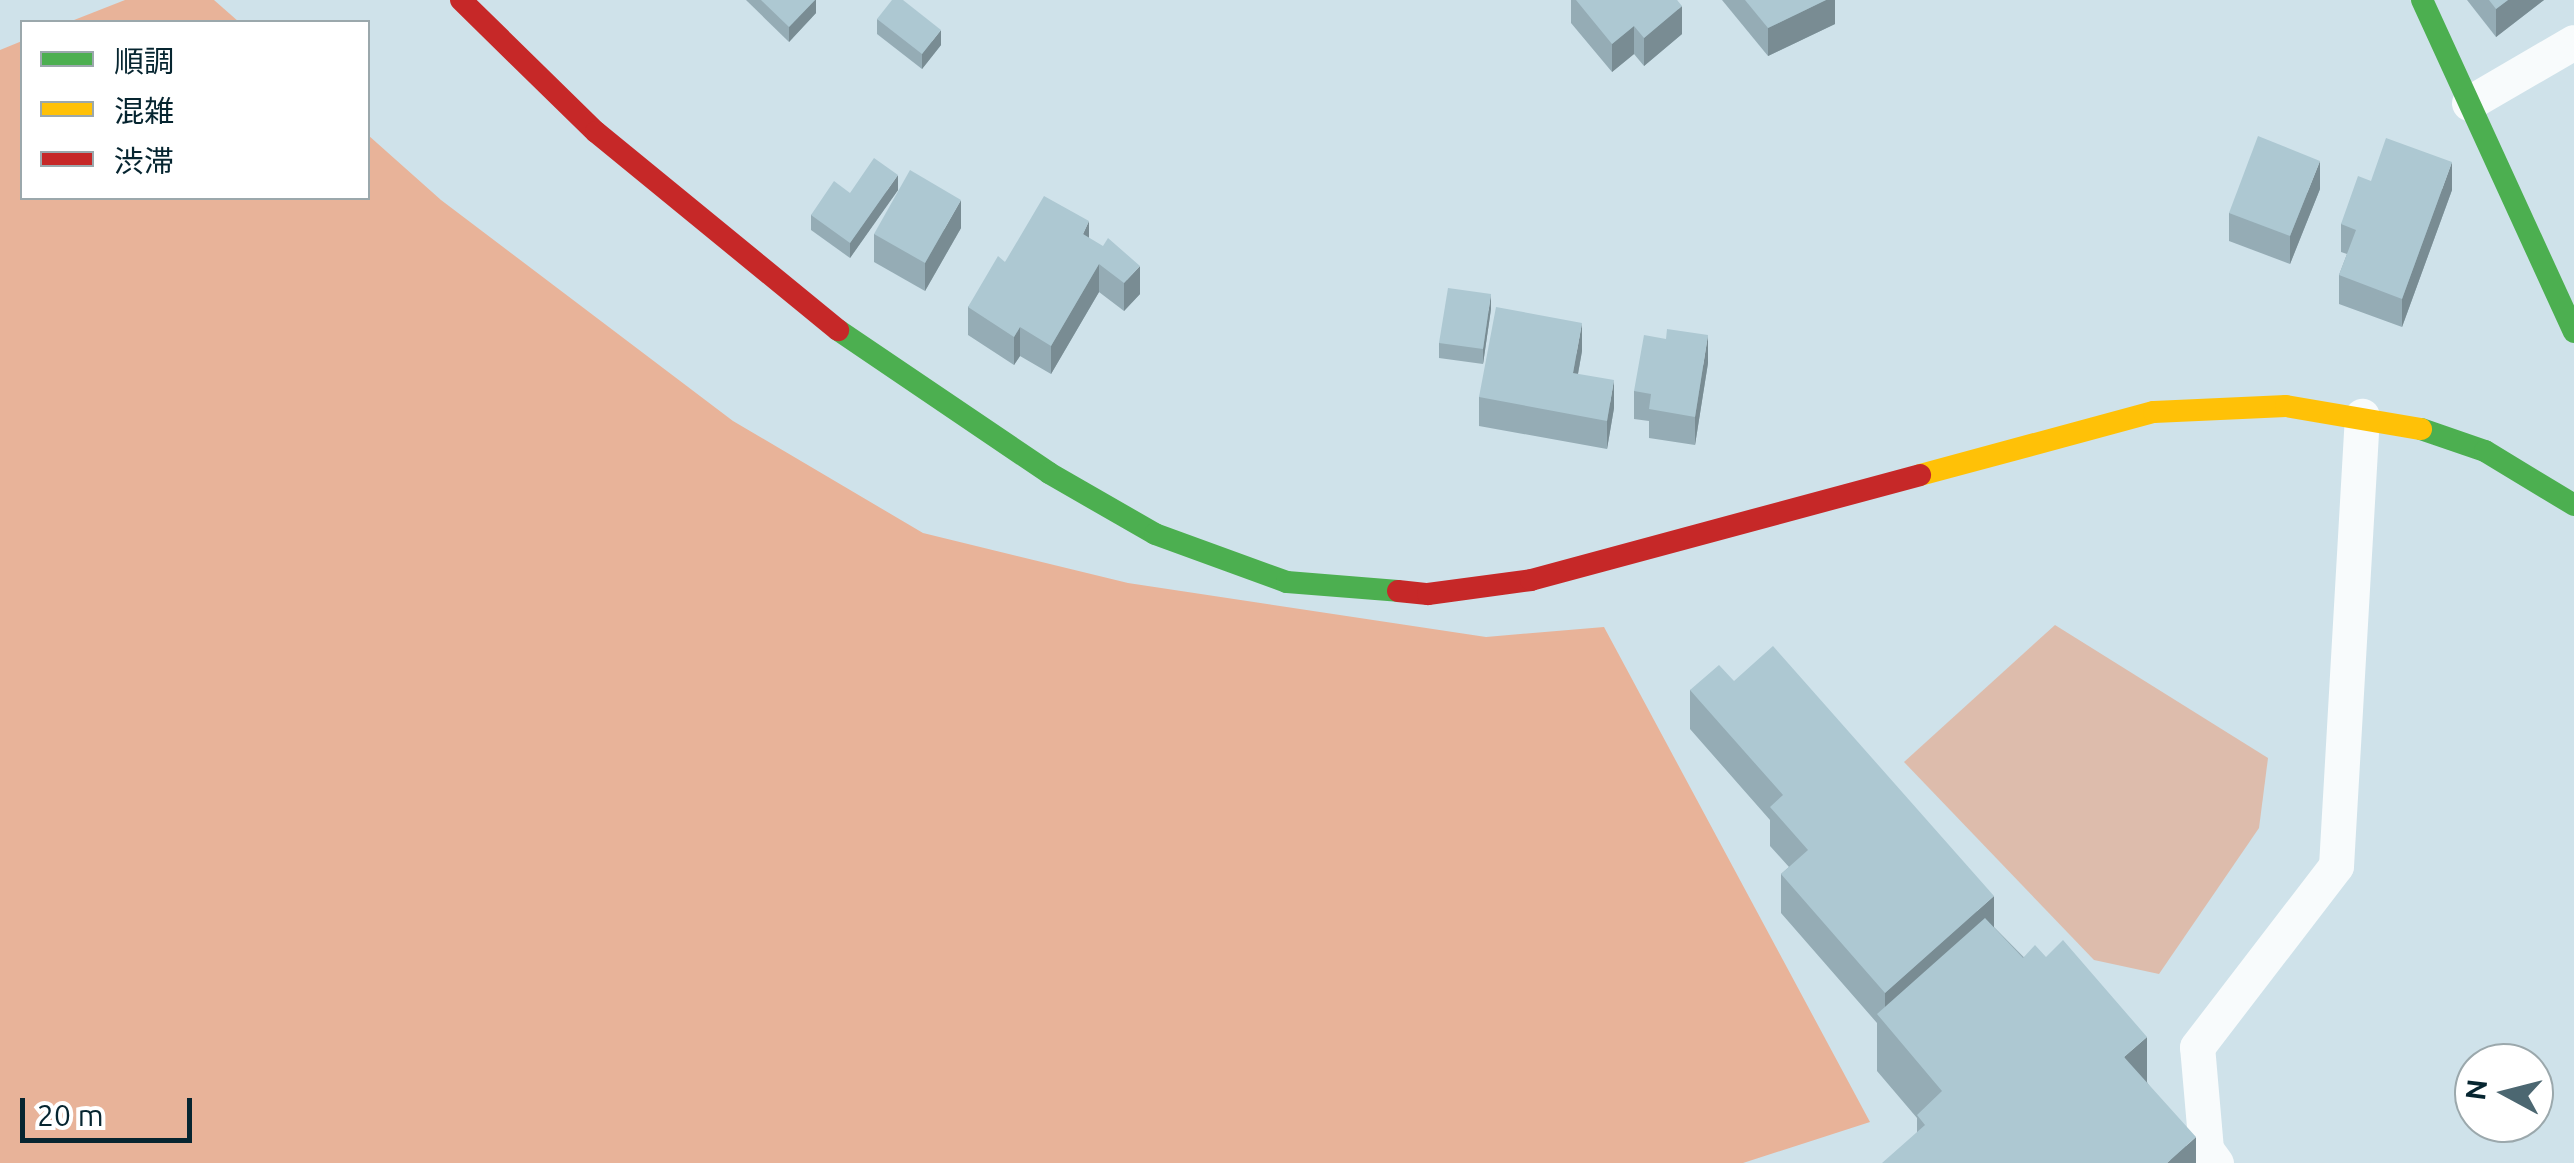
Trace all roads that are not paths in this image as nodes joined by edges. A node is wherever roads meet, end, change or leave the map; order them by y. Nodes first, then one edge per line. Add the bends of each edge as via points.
1 (460, 0) edge
2 (2422, 0) edge
3 (2574, 42) edge
4 (2469, 103) junction
5 (2574, 332) edge
6 (2362, 416) junction
7 (2574, 505) edge
8 (2216, 1163) edge

1 - 6 street via 596,132 806,308 1049,473 1156,534 1287,582 1428,594 1531,580 2154,412 2286,406
2 - 4 street
3 - 4 lane
4 - 5 street
6 - 7 street via 2396,420 2484,451
6 - 8 lane via 2336,866 2197,1046 2206,1150

